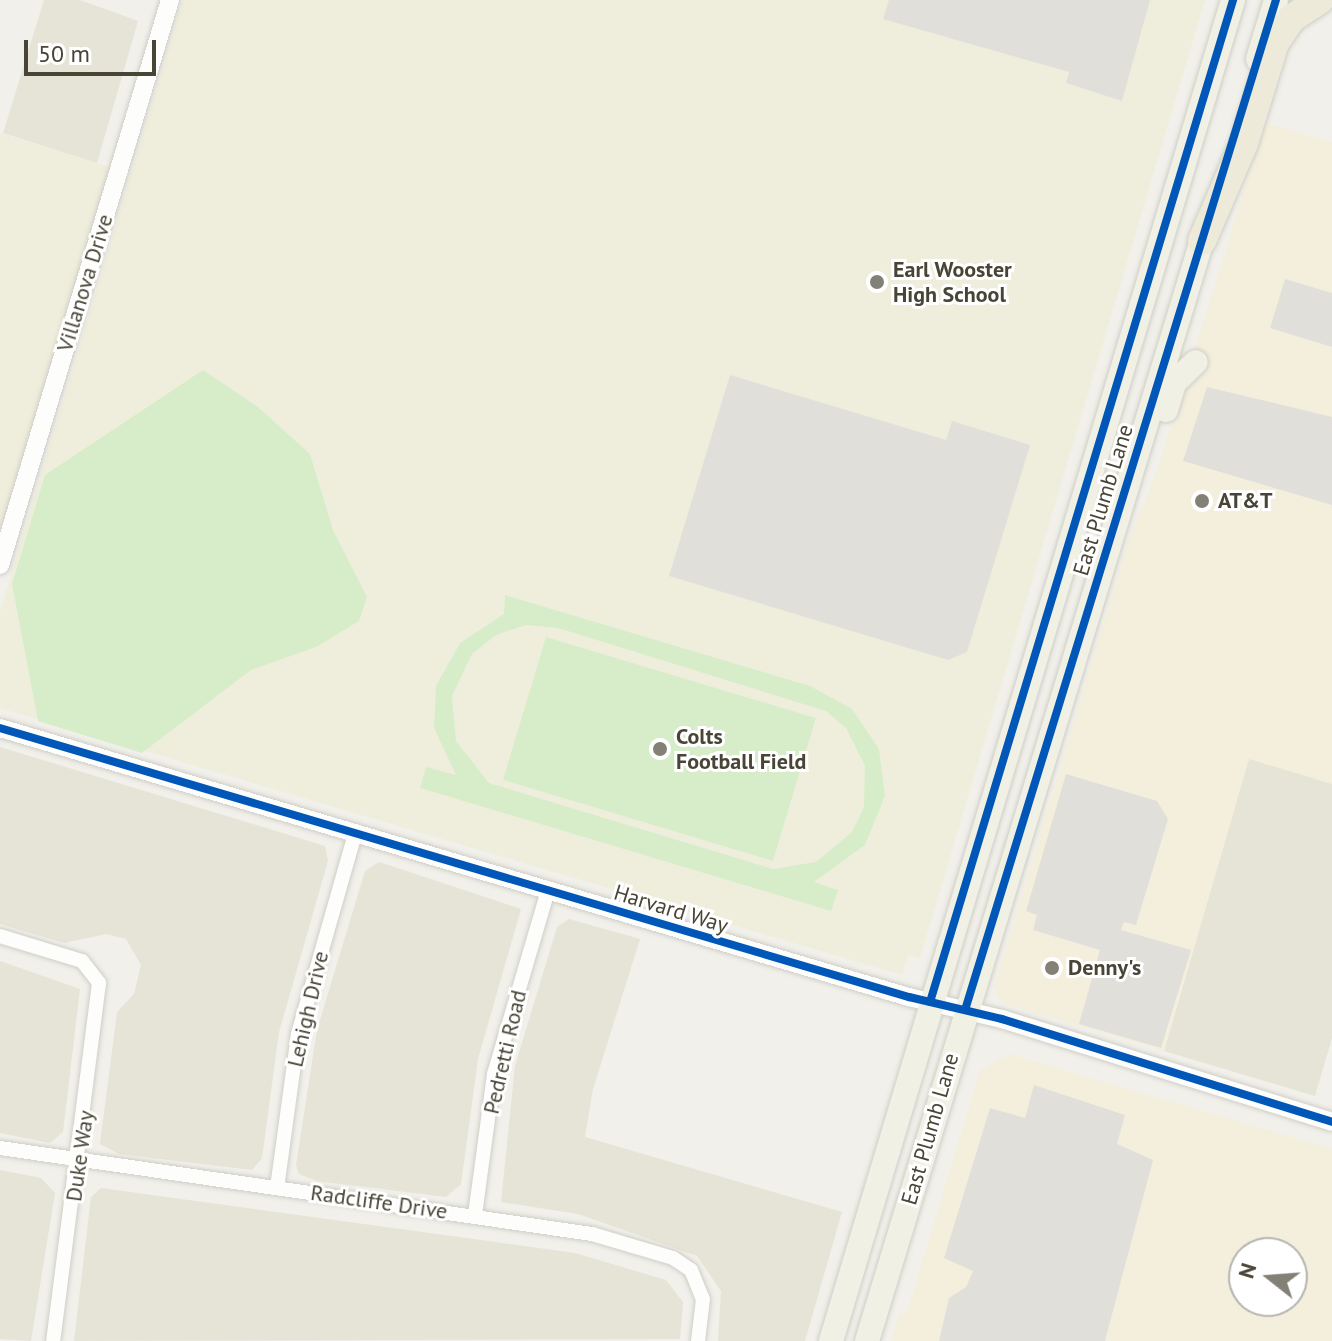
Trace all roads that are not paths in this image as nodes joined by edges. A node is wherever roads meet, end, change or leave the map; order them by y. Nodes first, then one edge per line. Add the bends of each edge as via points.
1 (170, 0) edge
2 (1276, 0) edge
3 (1320, 0) edge
4 (1230, 9) edge
5 (1202, 241) junction
6 (1168, 348) junction
7 (1196, 362) dead end
8 (1121, 505) junction
9 (0, 565) edge
10 (0, 728) edge
11 (355, 834) junction
12 (548, 891) junction
13 (0, 936) edge
14 (930, 1002) junction
15 (965, 1010) junction
16 (1332, 1122) edge
17 (0, 1148) edge
18 (79, 1162) junction
19 (277, 1188) junction
20 (475, 1215) junction
21 (699, 1335) edge
22 (53, 1341) edge
23 (830, 1341) edge
24 (867, 1341) edge

1 - 9 street, Villanova Drive
2 - 5 main road, East Plumb Lane
3 - 5 highway via 1292,18 1275,43 1244,143
4 - 6 main road via 1222,71 1144,329
4 - 14 main road, East Plumb Lane
5 - 6 main road, East Plumb Lane
6 - 8 main road, East Plumb Lane
7 - 8 main road via 1174,383 1149,463
8 - 15 main road, East Plumb Lane
10 - 11 street, Harvard Way
11 - 12 street, Harvard Way
11 - 19 street, Lehigh Drive via 298,1034
12 - 14 street, Harvard Way
12 - 20 street, Pedretti Road via 494,1074
13 - 18 street, Duke Way via 82,961 95,971 99,998
14 - 15 street, Harvard Way
14 - 23 main road, East Plumb Lane
15 - 16 street, Harvard Way
15 - 24 main road, East Plumb Lane
17 - 18 street, Radcliffe Drive
18 - 19 street, Radcliffe Drive
18 - 22 street, Duke Way
19 - 20 street, Radcliffe Drive
20 - 21 street, Radcliffe Drive via 580,1230 673,1258 691,1270 701,1288

